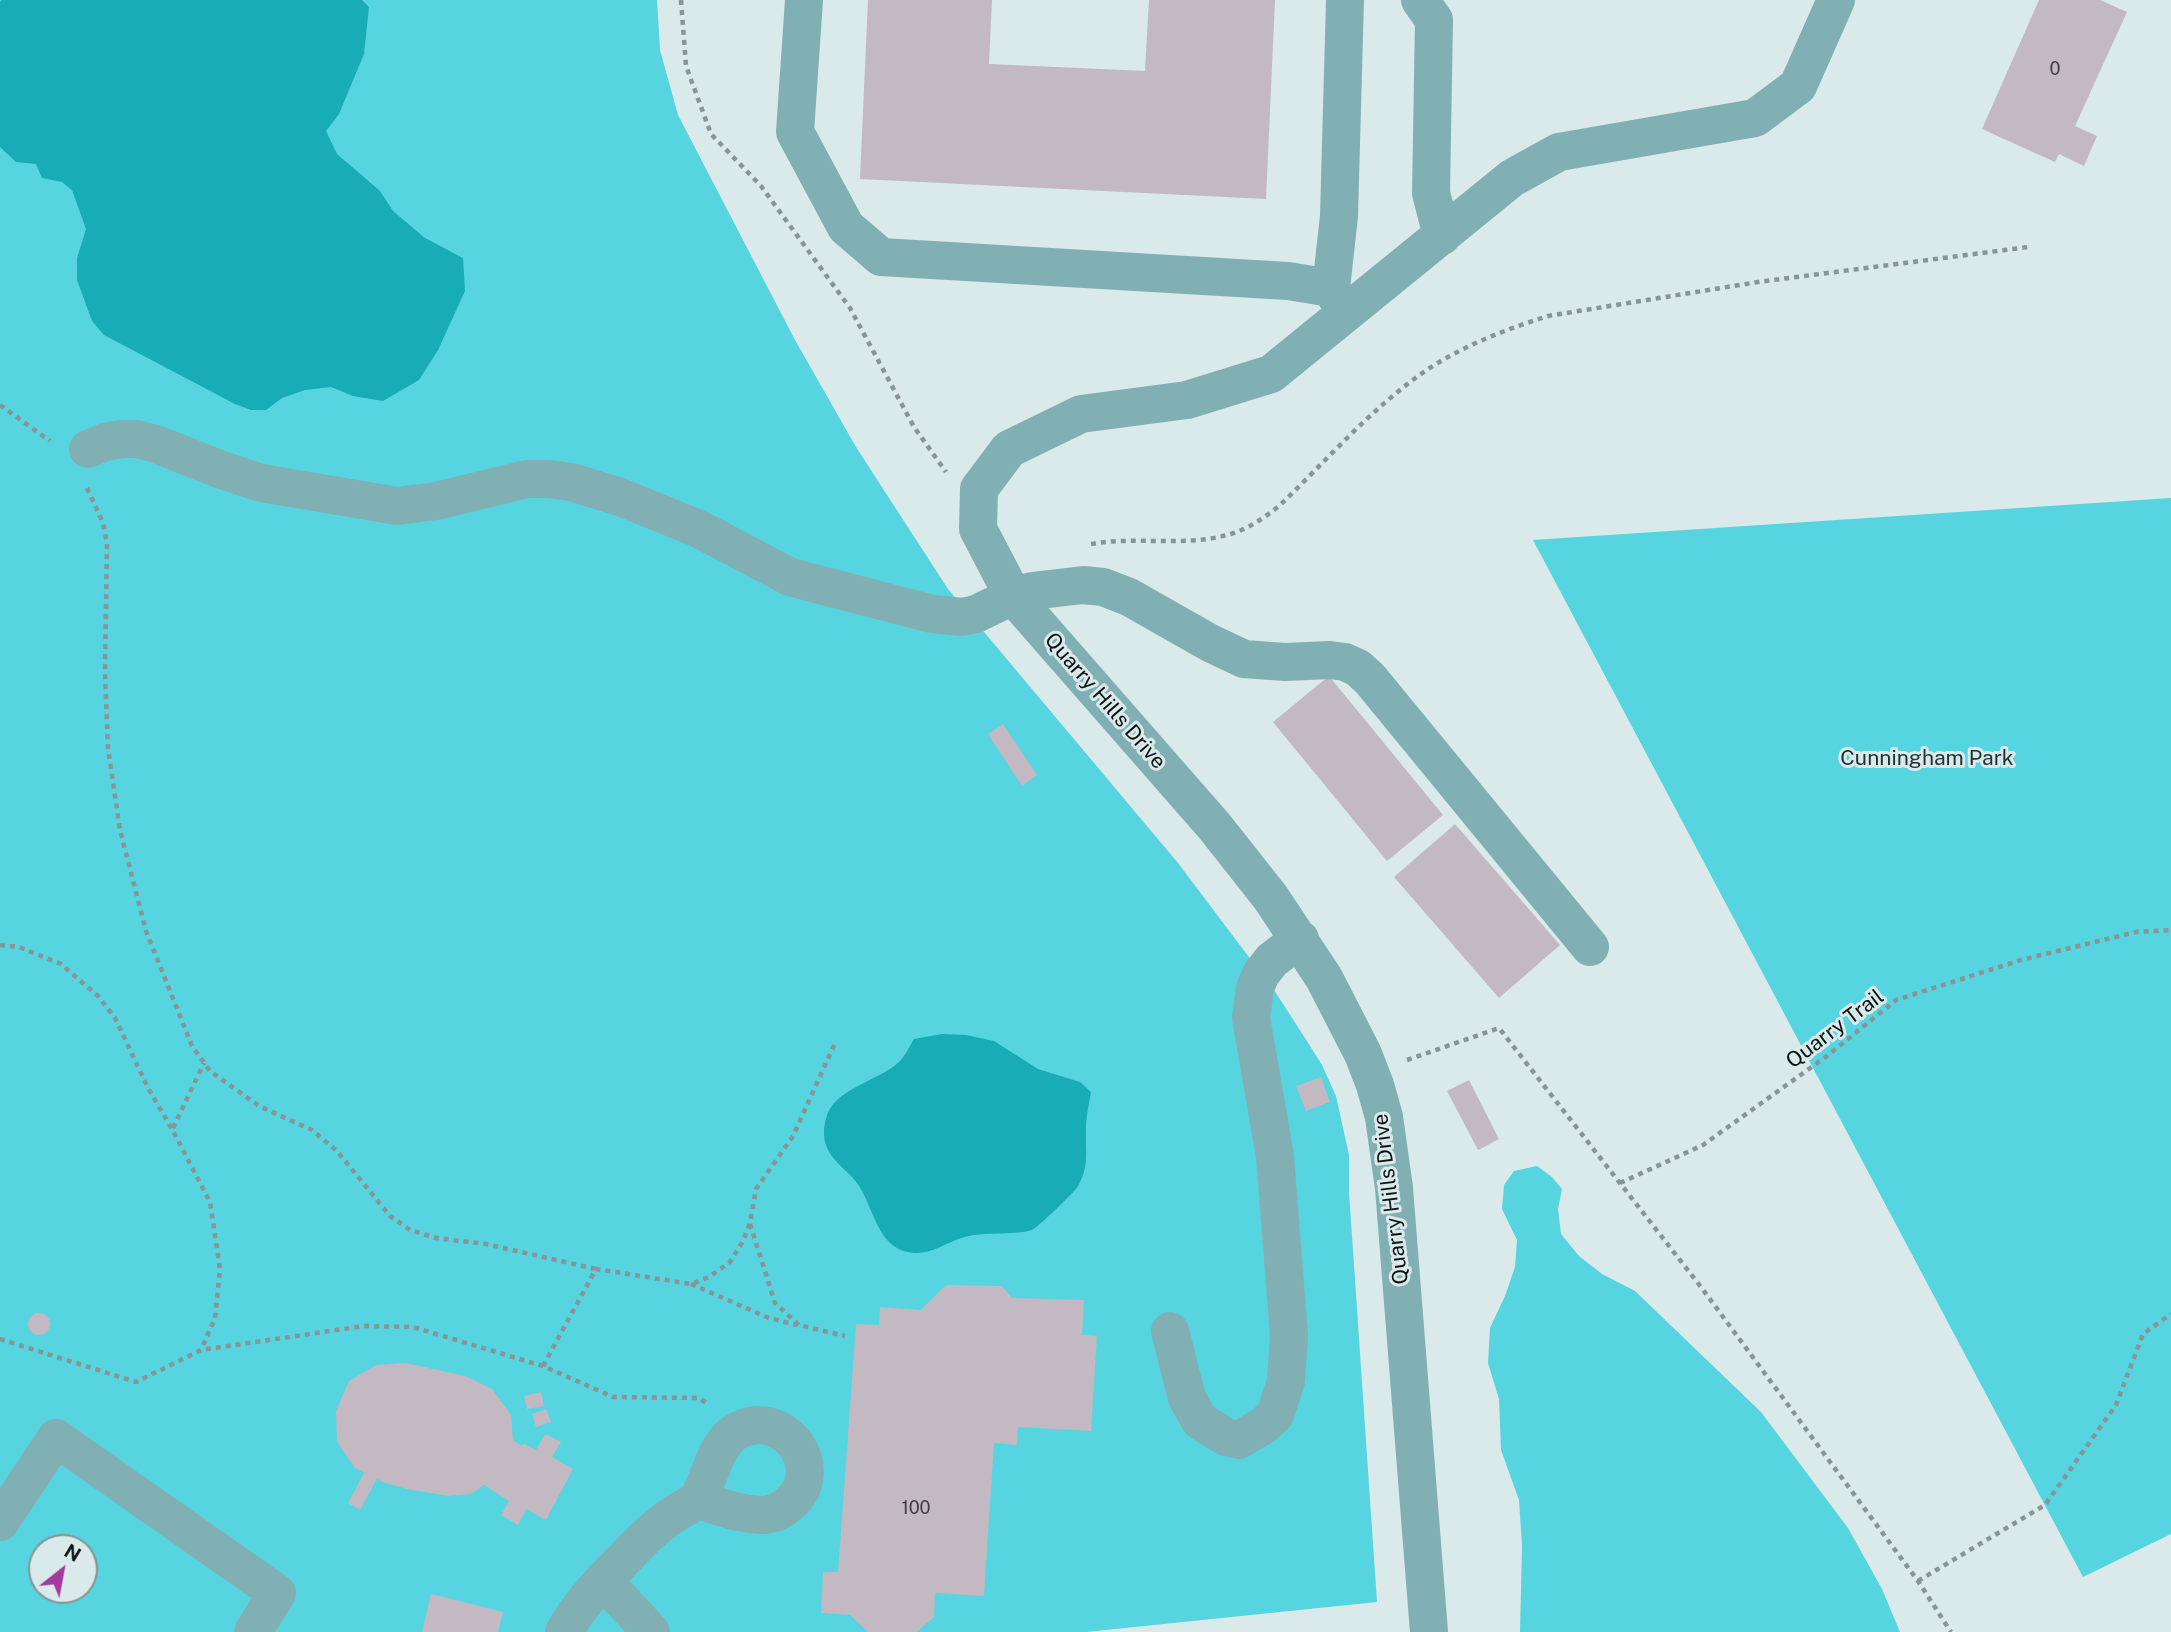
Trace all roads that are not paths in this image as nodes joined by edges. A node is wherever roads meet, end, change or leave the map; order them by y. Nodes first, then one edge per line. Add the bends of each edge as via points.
1 (804, 0) edge
2 (1345, 0) edge
3 (1420, 0) edge
4 (1836, 0) edge
5 (1442, 236) junction
6 (1339, 301) junction
7 (91, 447) road end
8 (1013, 596) junction
9 (1300, 939) junction
10 (1590, 947) dead end
11 (1170, 1331) dead end
12 (698, 1500) junction
13 (0, 1522) edge
14 (603, 1580) junction
15 (253, 1632) edge
16 (564, 1632) edge
17 (651, 1632) edge
18 (1429, 1632) edge

1 - 6 street via 795,132 846,226 881,257 1288,281
2 - 6 street
3 - 5 street via 1434,20 1432,193
4 - 5 street via 1798,86 1755,118 1559,152 1512,178
5 - 6 street
6 - 8 street, Quarry Hills Drive via 1271,374 1188,400 1081,414 1009,449 979,489 978,529
7 - 8 street via 136,439 261,483 397,506 527,479 571,482 620,496 699,529 771,569 812,584 947,616 976,614
8 - 9 street, Quarry Hills Drive via 1215,827
8 - 10 street via 1083,585 1103,587 1244,659 1330,660 1358,668
9 - 11 street via 1261,974 1251,1018 1275,1156 1289,1336 1286,1381 1275,1415 1238,1440 1200,1421 1186,1398
9 - 18 street, Quarry Hills Drive via 1346,1017 1384,1117 1394,1188
12 - 12 street via 748,1514 780,1510 798,1494 804,1480 801,1452 782,1430 750,1426 737,1431 719,1450
12 - 14 street via 656,1527
13 - 15 street via 56,1438 277,1593
14 - 16 street
14 - 17 street

